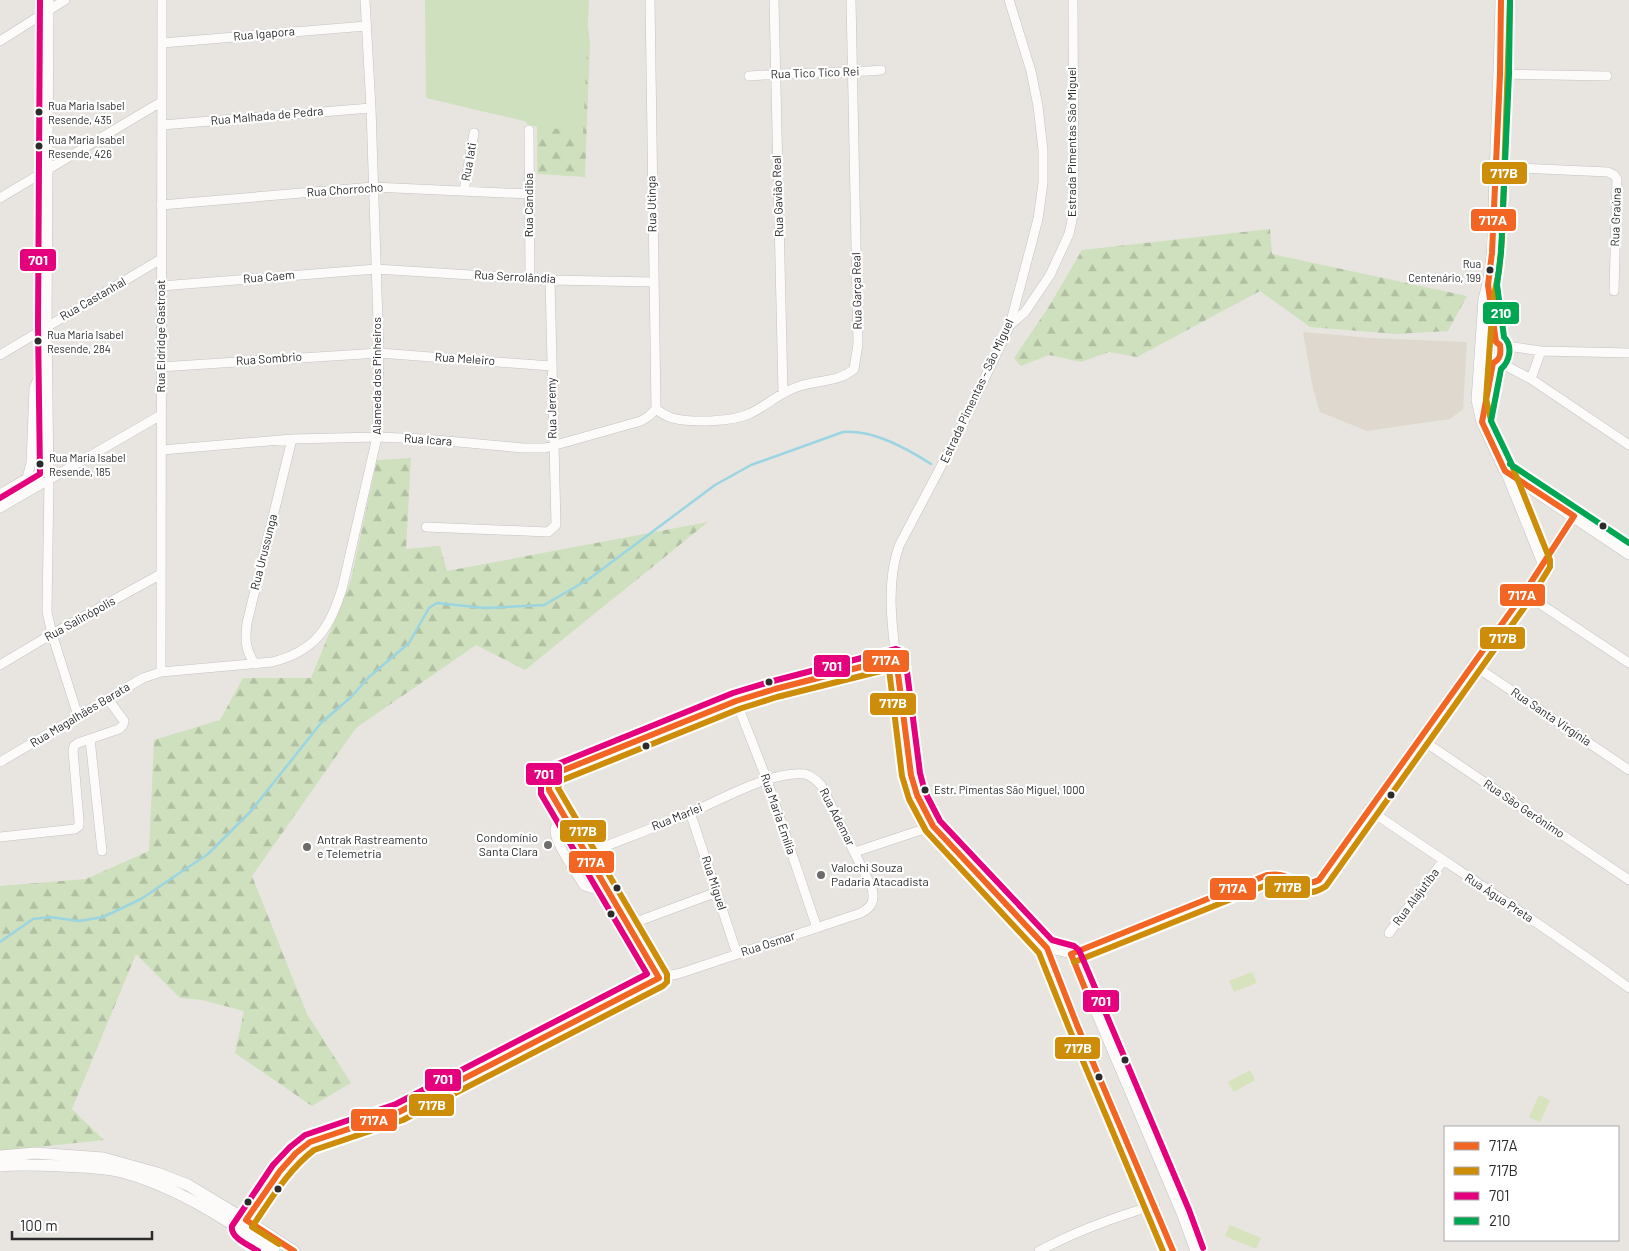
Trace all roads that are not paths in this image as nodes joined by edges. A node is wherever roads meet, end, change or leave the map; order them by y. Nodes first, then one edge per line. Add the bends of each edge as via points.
1 (50, 0) edge
2 (65, 0) edge
3 (162, 0) edge
4 (365, 0) edge
5 (650, 0) edge
6 (774, 0) edge
7 (851, 0) edge
8 (1009, 0) edge
9 (1073, 0) edge
10 (1502, 0) edge
11 (50, 10) junction
12 (366, 26) junction
13 (0, 40) edge
14 (162, 43) junction
15 (881, 70) dead end
16 (852, 72) junction
17 (774, 73) junction
18 (1500, 74) junction
19 (749, 76) dead end
20 (1607, 76) dead end
21 (161, 102) junction
22 (371, 108) junction
23 (162, 125) junction
24 (529, 130) dead end
25 (474, 133) dead end
26 (1495, 166) junction
27 (48, 170) junction
28 (373, 186) junction
29 (464, 191) junction
30 (529, 194) junction
31 (0, 198) edge
32 (161, 205) junction
33 (161, 259) junction
34 (376, 269) junction
35 (530, 279) junction
36 (550, 280) junction
37 (653, 282) junction
38 (1488, 285) junction
39 (161, 286) junction
40 (1614, 290) dead end
41 (1010, 325) junction
42 (47, 326) junction
43 (1498, 343) junction
44 (1480, 350) junction
45 (1541, 350) junction
46 (378, 353) junction
47 (1629, 353) edge
48 (0, 354) edge
49 (1495, 362) junction
50 (551, 366) junction
51 (160, 367) junction
52 (1531, 379) junction
53 (48, 381) junction
54 (783, 392) junction
55 (656, 408) junction
56 (161, 415) junction
57 (1482, 422) junction
58 (377, 437) junction
59 (292, 439) junction
60 (1629, 446) edge
61 (553, 447) junction
62 (162, 450) junction
63 (1505, 471) junction
64 (49, 478) junction
65 (0, 494) edge
66 (0, 508) edge
67 (1574, 516) junction
68 (426, 527) dead end
69 (1629, 554) edge
70 (1542, 563) junction
71 (161, 574) junction
72 (1524, 593) junction
73 (52, 634) junction
74 (896, 658) junction
75 (1629, 663) edge
76 (255, 664) junction
77 (1472, 664) junction
78 (0, 665) edge
79 (162, 672) junction
80 (108, 698) junction
81 (736, 701) junction
82 (78, 716) junction
83 (1419, 738) junction
84 (90, 739) junction
85 (0, 762) edge
86 (1629, 770) edge
87 (767, 780) junction
88 (1368, 809) junction
89 (690, 812) junction
90 (564, 816) junction
91 (933, 826) junction
92 (0, 837) edge
93 (102, 851) dead end
94 (855, 852) junction
95 (586, 854) junction
96 (1443, 862) junction
97 (1629, 880) edge
98 (605, 886) junction
99 (717, 892) junction
100 (873, 902) joint
101 (628, 925) junction
102 (817, 928) junction
103 (1389, 933) dead end
104 (1047, 948) junction
105 (737, 954) junction
106 (1071, 954) junction
107 (659, 978) junction
108 (1628, 985) edge
109 (0, 1156) edge
110 (0, 1166) edge
111 (1155, 1205) junction
112 (243, 1224) junction
113 (274, 1251) edge
114 (294, 1251) edge
115 (1039, 1251) edge
116 (1173, 1251) edge
117 (1195, 1251) edge

1 - 11 street
2 - 11 street
3 - 14 street, Rua Eldridge Gastroat
4 - 12 street, Alameda dos Pinheiros
5 - 37 street, Rua Utinga
6 - 17 street, Rua Gavião Real
7 - 16 street, Rua Garça Real
8 - 41 street, Estrada Pimentas - São Miguel via 1031,71 1043,150 1038,219
9 - 41 street, Estrada Pimentas São Miguel via 1074,211 1069,234 1050,275 1025,312
10 - 18 street
11 - 13 street
11 - 27 street
12 - 14 street, Rua Igapora
12 - 22 street, Alameda dos Pinheiros
14 - 21 street, Rua Eldridge Gastroat
15 - 16 street, Rua Tico Tico Rei
16 - 17 street, Rua Tico Tico Rei
16 - 54 street, Rua Garça Real via 857,358 854,369 847,375
17 - 19 street, Rua Tico Tico Rei
17 - 54 street, Rua Gavião Real
18 - 20 street
18 - 26 street
21 - 23 street, Rua Eldridge Gastroat
21 - 27 street
22 - 23 street, Rua Malhada de Pedra
22 - 28 street, Alameda dos Pinheiros
23 - 32 street, Rua Eldridge Gastroat
24 - 30 street, Rua Candiba
25 - 29 street, Rua Iati
26 - 38 street
26 - 40 street, Rua Graúna via 1608,172 1614,175 1617,179
27 - 31 street
27 - 42 street
28 - 29 street, Rua Chorrocho
28 - 32 street, Rua Chorrocho
28 - 34 street, Alameda dos Pinheiros
29 - 30 street, Rua Chorrocho
30 - 35 street, Rua Candiba
32 - 33 street, Rua Eldridge Gastroat
33 - 39 street, Rua Eldridge Gastroat
33 - 42 street, Rua Castanhal
34 - 35 street, Rua Serrolândia
34 - 39 street, Rua Caem
34 - 46 street, Alameda dos Pinheiros
35 - 36 street, Rua Serrolândia
36 - 37 street, Rua Serrolândia
36 - 50 street, Rua Jeremy
37 - 55 street, Rua Utinga
38 - 43 street
38 - 44 street
39 - 51 street, Rua Eldridge Gastroat
41 - 74 street, Estrada Pimentas - São Miguel via 895,557 892,600
42 - 48 street, Rua Castanhal
42 - 53 street
43 - 44 street via 1488,340
43 - 45 street
43 - 49 street via 1502,353
44 - 49 street via 1484,361
44 - 57 street via 1477,400
45 - 47 street
45 - 52 street
46 - 50 street, Rua Meleiro
46 - 51 street, Rua Sombrio
46 - 58 street, Alameda dos Pinheiros
49 - 52 street
49 - 57 street via 1488,380
50 - 61 street, Rua Jeremy
51 - 56 street, Rua Eldridge Gastroat
52 - 60 street
53 - 64 street
53 - 65 street via 37,381 34,388 29,474
54 - 55 street, Rua Garça Real via 749,414 727,420 674,418
55 - 61 street, Rua Icara via 641,421
56 - 62 street, Rua Eldridge Gastroat
56 - 64 street
57 - 63 street
58 - 59 street, Rua Icara
58 - 61 street, Rua Icara via 522,448
58 - 76 street, Alameda dos Pinheiros via 343,585 330,620 322,633 298,654
59 - 62 street, Rua Icara
59 - 76 street, Rua Urussunga via 247,623 245,644
61 - 68 street, Rua Jeremy via 556,525 548,532
62 - 71 street, Rua Eldridge Gastroat
63 - 67 street
63 - 70 street
64 - 66 street
64 - 73 street via 46,598
67 - 69 street
67 - 70 street
70 - 72 street
71 - 73 street, Rua Salinópolis
71 - 79 street, Rua Eldridge Gastroat
72 - 75 street
72 - 77 street
73 - 78 street, Rua Salinópolis
73 - 82 street
74 - 81 street
74 - 91 street via 911,775
76 - 79 street, Alameda dos Pinheiros
77 - 83 street
77 - 86 street, Rua Santa Virgínia
79 - 80 street, Rua Magalhães Barata via 143,678
80 - 82 street, Rua Magalhães Barata
80 - 84 street via 124,721 123,725
81 - 87 street, Rua Maria Emília
81 - 90 street via 554,774 549,782 550,790
82 - 85 street, Rua Magalhães Barata
83 - 88 street
83 - 97 street, Rua São Gerônimo
84 - 92 street via 78,743 73,751 79,826
84 - 93 street
87 - 89 street, Rua Marlei
87 - 94 street, Rua Ademar via 799,774 816,779
87 - 102 street, Rua Maria Emília
88 - 96 street, Rua Água Preta
88 - 106 street via 1314,884 1267,875
89 - 95 street, Rua Marlei
89 - 99 street, Rua Miguel
90 - 95 street
90 - 98 street via 556,825 556,838 584,886
91 - 94 street
91 - 104 street
94 - 100 street, Rua Ademar via 872,888
95 - 98 street
96 - 103 street, Rua Alajutiba
96 - 108 street, Rua Água Preta
98 - 101 street
99 - 101 street
99 - 105 street, Rua Miguel
100 - 102 street, Rua Osmar via 861,913
101 - 107 street
102 - 105 street, Rua Osmar
104 - 106 street
104 - 111 street
105 - 107 street, Rua Osmar
106 - 117 street
107 - 112 street, Rua Osmar via 399,1112 310,1142 280,1171
109 - 112 street via 35,1153 120,1162 188,1185
110 - 112 street via 46,1165 121,1172 170,1189
111 - 115 street via 1114,1217
111 - 116 street
112 - 113 street
112 - 114 street

